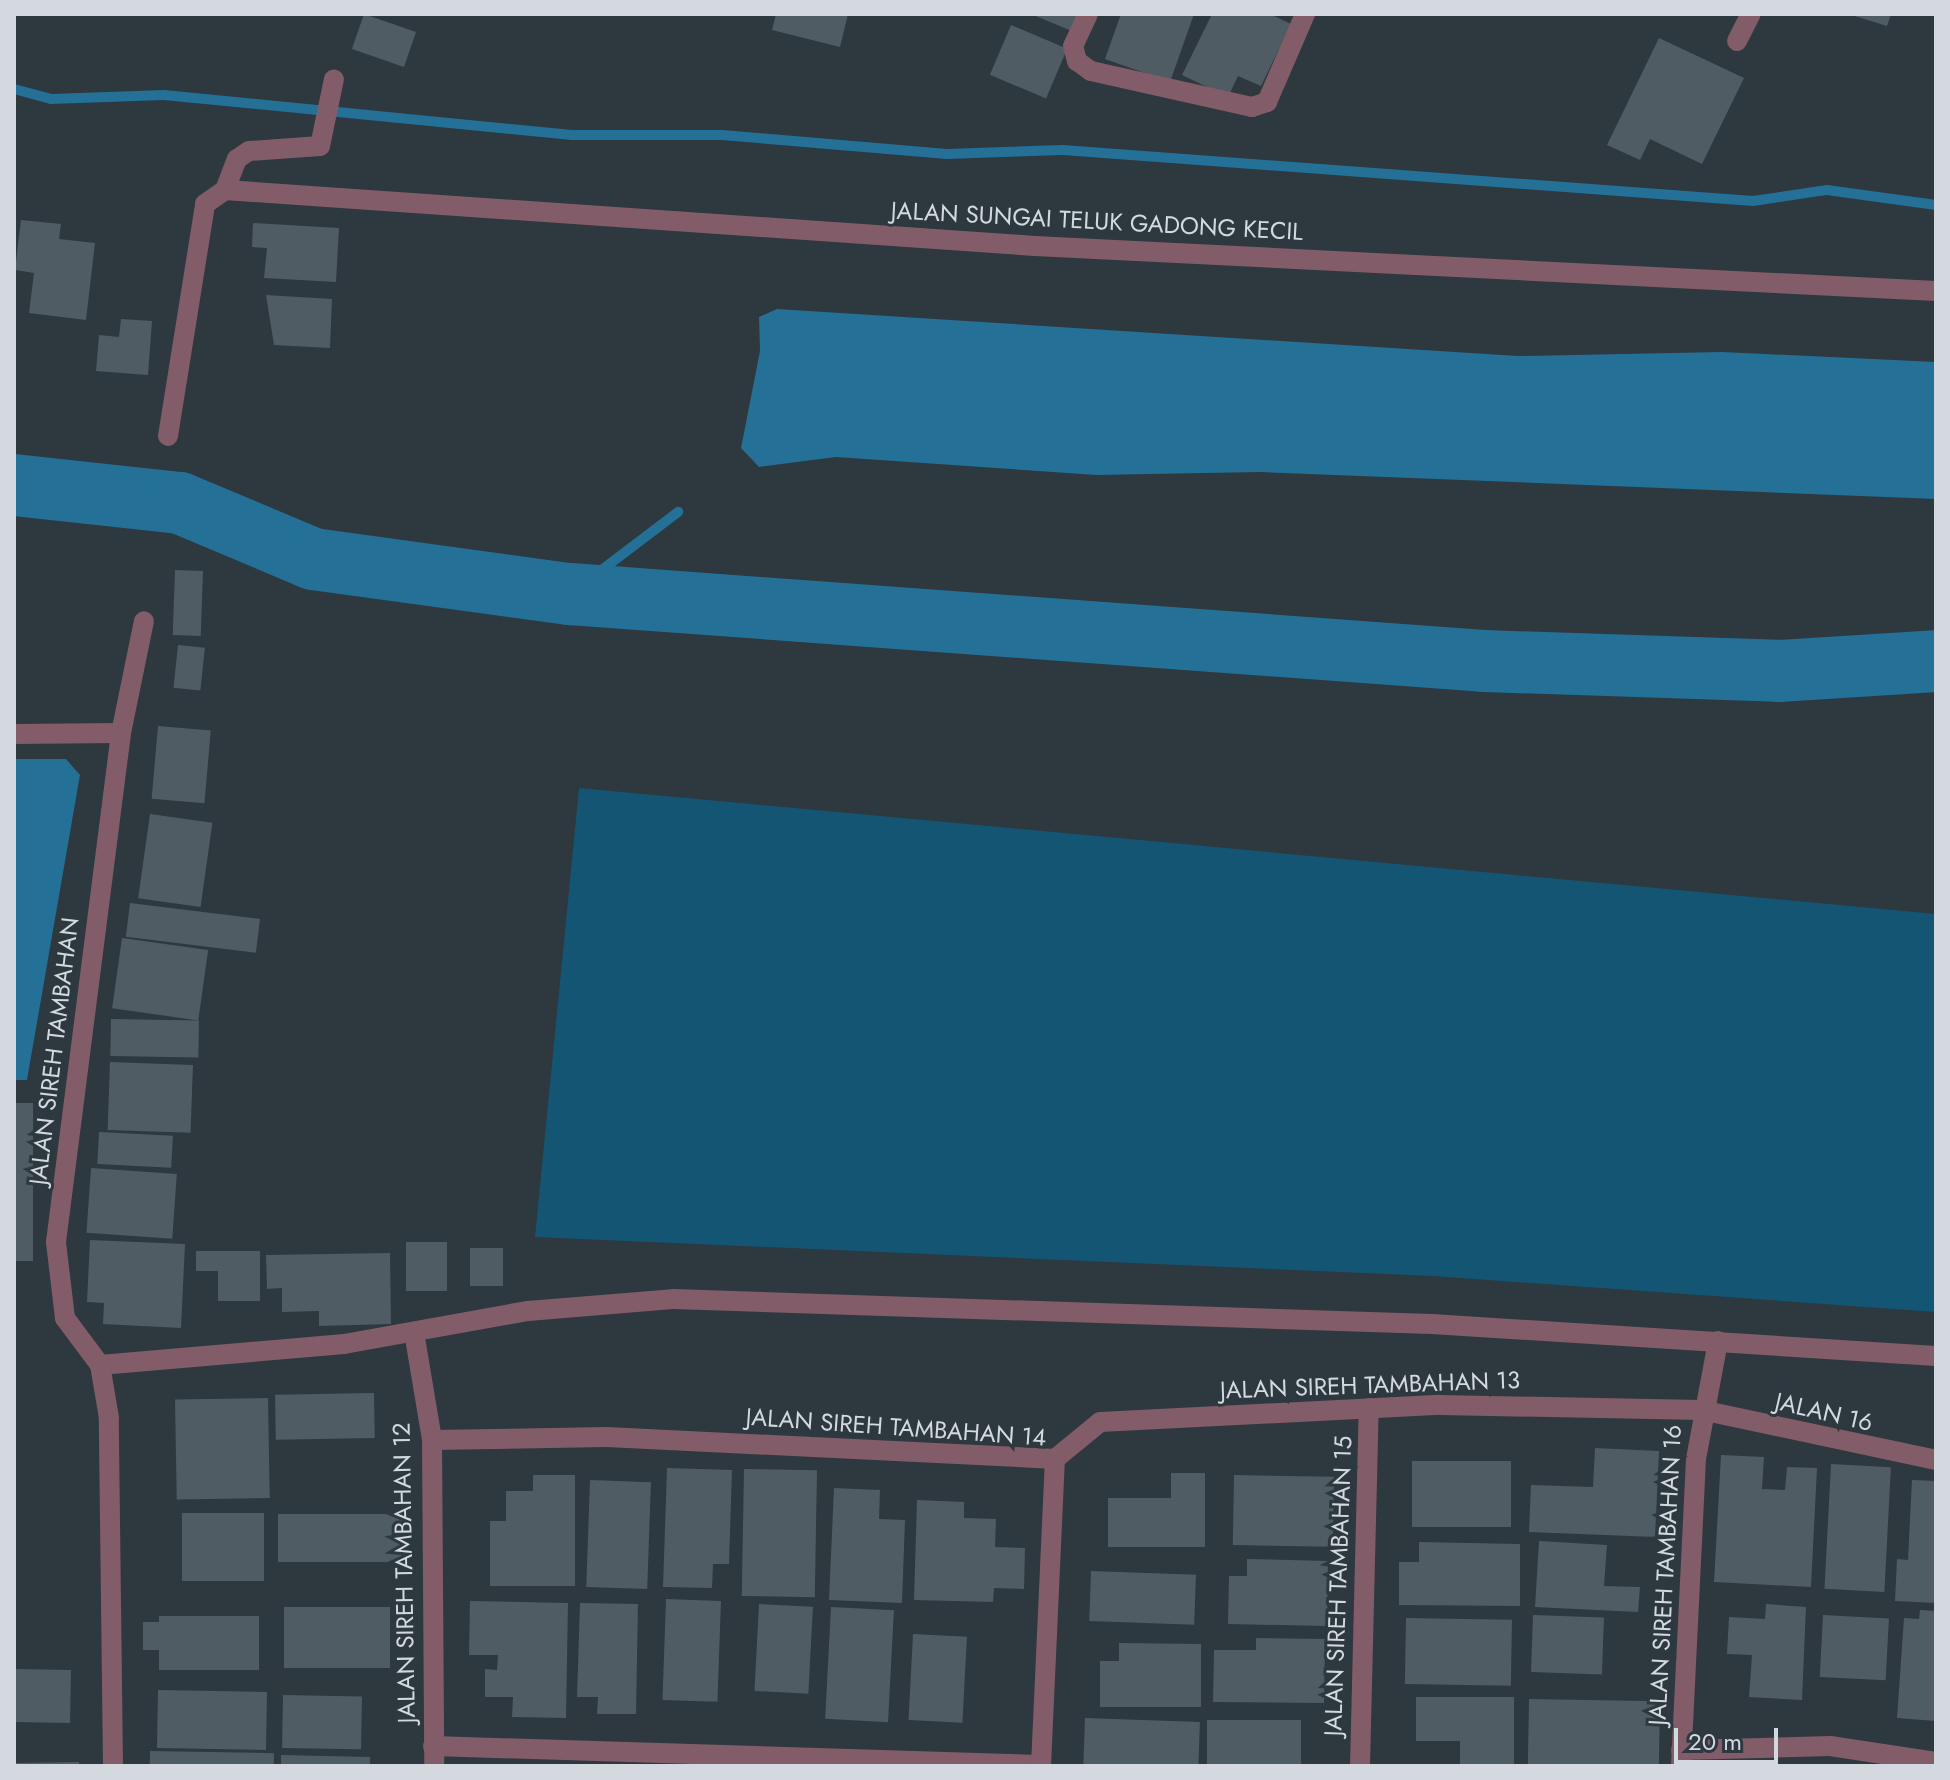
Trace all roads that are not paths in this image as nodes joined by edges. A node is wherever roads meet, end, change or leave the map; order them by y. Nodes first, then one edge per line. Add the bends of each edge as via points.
1 (1088, 14) edge
2 (1305, 14) edge
3 (1751, 14) edge
4 (1737, 41) dead end
5 (334, 79) dead end
6 (225, 190) junction
7 (1936, 291) edge
8 (168, 436) dead end
9 (144, 621) dead end
10 (121, 733) junction
11 (14, 734) edge
12 (414, 1332) junction
13 (1718, 1341) junction
14 (1936, 1356) edge
15 (100, 1365) junction
16 (1369, 1408) junction
17 (1701, 1410) junction
18 (432, 1440) junction
19 (1055, 1459) junction
20 (1936, 1460) edge
21 (433, 1756) edge
22 (1681, 1758) edge
23 (1936, 1762) edge
24 (1041, 1765) edge
25 (113, 1766) edge
26 (1360, 1766) edge

1 - 2 street via 1073,46 1077,61 1091,71 1252,107 1272,95
3 - 4 street
5 - 6 street via 329,123 320,146 249,151 237,159
6 - 7 street, JALAN SUNGAI TELUK GADONG KECIL via 256,188 1035,246
6 - 8 street via 205,204
9 - 10 street, JALAN SIREH TAMBAHAN
10 - 11 street
10 - 15 street, JALAN SIREH TAMBAHAN via 56,1242 65,1318
12 - 13 street via 528,1311 673,1299 1432,1324
12 - 15 street
12 - 18 street, JALAN SIREH TAMBAHAN 12
13 - 14 street
13 - 17 street, JALAN SIREH TAMBAHAN 16
15 - 25 street, JALAN SIREH TAMBAHAN via 109,1418
16 - 17 street, JALAN SIREH TAMBAHAN 13
16 - 19 street, JALAN SIREH TAMBAHAN 13 via 1100,1422
16 - 26 street, JALAN SIREH TAMBAHAN 15
17 - 20 street, JALAN 16
17 - 22 street, JALAN SIREH TAMBAHAN 16
18 - 19 street, JALAN SIREH TAMBAHAN 14 via 607,1437
18 - 21 street, JALAN SIREH TAMBAHAN 12
19 - 24 street, JALAN SIREH TAMBAHAN 14
21 - 24 street
22 - 23 street via 1830,1746

